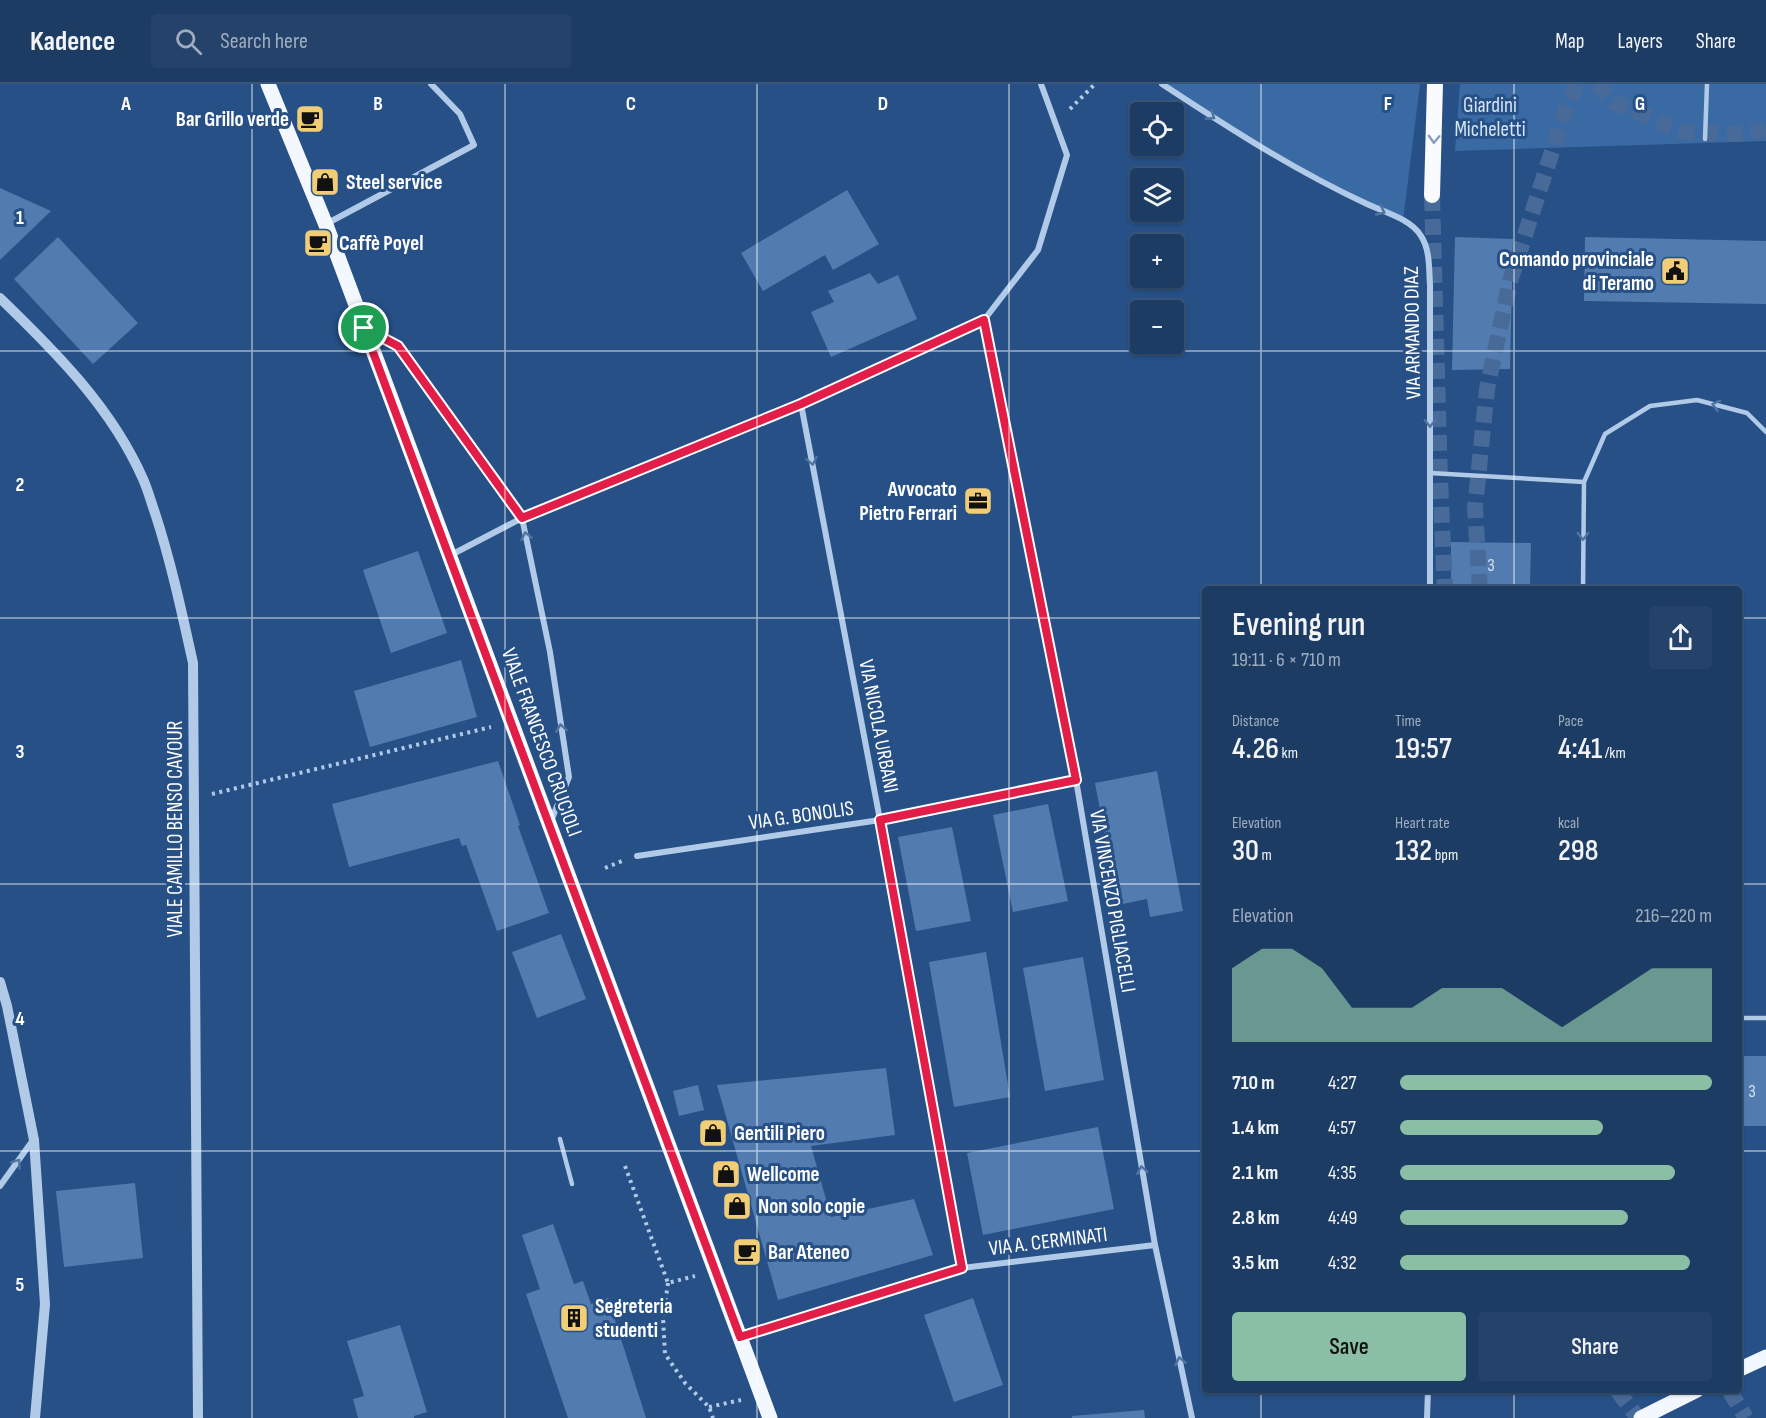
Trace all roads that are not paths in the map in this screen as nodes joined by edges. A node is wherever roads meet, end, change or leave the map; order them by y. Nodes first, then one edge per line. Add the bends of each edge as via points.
1 (268, 84) edge
2 (431, 84) edge
3 (1041, 84) edge
4 (1162, 84) edge
5 (1436, 84) edge
6 (1707, 84) edge
7 (1705, 139) dead end
8 (1432, 195) tunnel mouth
9 (326, 225) junction
10 (0, 298) edge
11 (984, 320) junction
12 (364, 328) junction
13 (801, 404) junction
14 (1766, 432) edge
15 (1430, 473) junction
16 (1584, 482) junction
17 (522, 518) junction
18 (449, 556) junction
19 (1430, 586) edge
20 (1583, 586) edge
21 (1076, 780) junction
22 (880, 820) junction
23 (550, 824) junction
24 (637, 856) dead end
25 (0, 982) edge
26 (1742, 1018) edge
27 (1766, 1018) edge
28 (560, 1139) dead end
29 (34, 1140) junction
30 (572, 1184) dead end
31 (0, 1186) edge
32 (1155, 1245) junction
33 (962, 1268) junction
34 (740, 1337) junction
35 (1766, 1357) edge
36 (1742, 1368) edge
37 (1428, 1393) edge
38 (1691, 1393) edge
39 (35, 1418) edge
40 (198, 1418) edge
41 (770, 1418) edge
42 (1192, 1418) edge
43 (1427, 1418) edge
44 (1641, 1418) edge

1 - 9 main road, VIALE FRANCESCO CRUCIOLI
2 - 9 street via 460,114 474,144
3 - 11 street via 1067,155 1038,250
4 -> 15 street, VIA ARMANDO DIAZ via 1251,142 1413,226 1422,236 1430,285
5 -> 8 highway
6 - 7 lane
9 - 12 main road, VIALE FRANCESCO CRUCIOLI
10 - 40 street, VIALE CAMILLO BENSO CAVOUR via 87,390 111,422 143,479 169,555 193,663
11 - 13 street
11 - 21 street, VIA VINCENZO PIGLIACELLI
12 - 17 street via 398,346
12 - 18 main road, VIALE FRANCESCO CRUCIOLI
13 - 17 street
13 -> 22 street, VIA NICOLA URBANI
14 -> 16 lane via 1747,413 1697,400 1650,406 1605,434
15 - 16 lane
15 - 19 street, VIA ARMANDO DIAZ
16 -> 20 lane
17 - 18 street
23 -> 17 street via 569,777 550,652
18 - 23 main road, VIALE FRANCESCO CRUCIOLI
21 - 22 street, VIA G. BONOLIS
32 -> 21 street, VIA VINCENZO PIGLIACELLI
22 - 24 street, VIA G. BONOLIS
22 - 33 street, VIA NICOLA URBANI
23 - 34 main road, VIALE FRANCESCO CRUCIOLI
25 - 29 street
26 - 27 lane
28 - 30 lane
31 -> 29 street
29 - 39 street via 45,1304
32 - 33 street, VIA A. CERMINATI
42 -> 32 street, VIA VINCENZO PIGLIACELLI
33 - 34 street, VIA A. CERMINATI
34 - 41 main road, VIALE FRANCESCO CRUCIOLI
35 - 36 main road
37 - 43 street
38 - 44 main road

